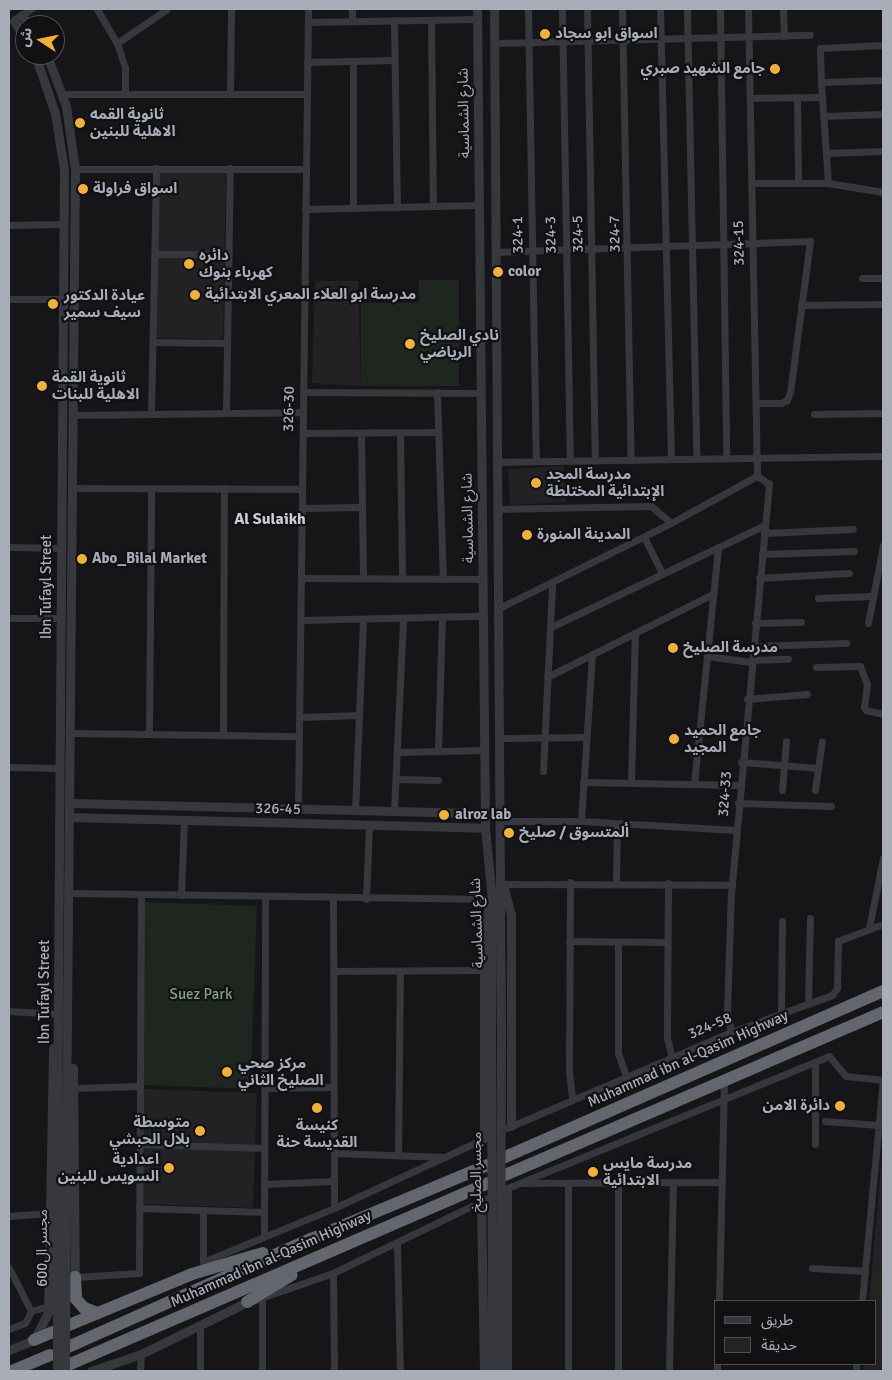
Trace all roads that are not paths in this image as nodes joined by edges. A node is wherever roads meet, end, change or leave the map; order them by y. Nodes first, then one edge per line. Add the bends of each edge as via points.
1 (31, 9) edge
2 (97, 9) edge
3 (167, 9) edge
4 (231, 9) edge
5 (308, 9) edge
6 (352, 9) edge
7 (477, 9) edge
8 (494, 9) edge
9 (528, 9) edge
10 (562, 9) edge
11 (587, 9) edge
12 (622, 9) edge
13 (660, 9) edge
14 (687, 9) edge
15 (720, 9) edge
16 (748, 9) edge
17 (783, 9) edge
18 (22, 15) edge
19 (477, 19) junction
20 (394, 20) junction
21 (431, 20) junction
22 (352, 21) junction
23 (308, 22) junction
24 (810, 35) dead end
25 (749, 36) junction
26 (784, 36) junction
27 (721, 37) junction
28 (688, 38) junction
29 (661, 39) junction
30 (623, 40) junction
31 (563, 41) junction
32 (588, 41) junction
33 (528, 42) junction
34 (117, 43) junction
35 (495, 43) junction
36 (883, 45) edge
37 (394, 60) junction
38 (353, 61) junction
39 (307, 62) junction
40 (39, 65) edge
41 (51, 65) edge
42 (883, 80) edge
43 (821, 82) junction
44 (124, 93) junction
45 (62, 94) junction
46 (230, 94) junction
47 (307, 94) junction
48 (797, 97) junction
49 (822, 97) junction
50 (750, 98) junction
51 (883, 114) edge
52 (824, 116) junction
53 (496, 149) junction
54 (478, 150) junction
55 (883, 151) edge
56 (827, 153) junction
57 (156, 168) junction
58 (230, 168) junction
59 (76, 169) junction
60 (306, 169) junction
61 (752, 183) junction
62 (798, 183) junction
63 (828, 183) junction
64 (883, 192) edge
65 (479, 205) junction
66 (433, 206) junction
67 (397, 207) junction
68 (353, 208) junction
69 (306, 209) junction
70 (64, 224) junction
71 (9, 225) edge
72 (753, 243) junction
73 (723, 244) junction
74 (691, 245) junction
75 (667, 246) junction
76 (629, 247) junction
77 (592, 249) junction
78 (565, 250) junction
79 (532, 251) junction
80 (496, 252) junction
81 (155, 254) junction
82 (229, 254) junction
83 (63, 260) junction
84 (74, 260) junction
85 (862, 278) dead end
86 (883, 278) edge
87 (9, 299) edge
88 (63, 299) junction
89 (883, 304) edge
90 (801, 305) junction
91 (154, 342) junction
92 (227, 343) junction
93 (303, 392) junction
94 (437, 392) junction
95 (481, 393) junction
96 (756, 403) junction
97 (303, 412) junction
98 (226, 413) junction
99 (883, 413) edge
100 (151, 414) junction
101 (814, 414) dead end
102 (72, 415) junction
103 (438, 432) junction
104 (303, 433) junction
105 (361, 433) junction
106 (400, 433) junction
107 (757, 456) junction
108 (883, 456) edge
109 (696, 457) junction
110 (726, 457) junction
111 (671, 458) junction
112 (631, 459) junction
113 (570, 460) junction
114 (596, 460) junction
115 (536, 461) junction
116 (498, 462) junction
117 (757, 476) junction
118 (72, 488) junction
119 (150, 488) junction
120 (224, 488) junction
121 (302, 489) junction
122 (362, 507) junction
123 (302, 508) junction
124 (498, 509) junction
125 (62, 515) junction
126 (72, 515) junction
127 (671, 523) junction
128 (764, 525) junction
129 (853, 529) dead end
130 (764, 533) junction
131 (644, 537) junction
132 (883, 546) edge
133 (9, 547) edge
134 (718, 547) junction
135 (61, 548) junction
136 (482, 548) junction
137 (499, 548) junction
138 (854, 551) dead end
139 (762, 554) junction
140 (662, 573) junction
141 (849, 573) dead end
142 (301, 578) junction
143 (363, 578) junction
144 (402, 578) junction
145 (442, 578) junction
146 (759, 578) junction
147 (483, 579) junction
148 (552, 584) junction
149 (874, 587) junction
150 (883, 588) edge
151 (713, 594) junction
152 (873, 596) junction
153 (818, 598) dead end
154 (499, 608) junction
155 (483, 616) junction
156 (442, 617) junction
157 (9, 618) edge
158 (61, 618) junction
159 (403, 618) junction
160 (363, 619) junction
161 (301, 620) junction
162 (801, 622) dead end
163 (755, 623) junction
164 (868, 623) dead end
165 (550, 627) junction
166 (635, 633) junction
167 (846, 643) dead end
168 (753, 646) junction
169 (592, 654) junction
170 (707, 656) junction
171 (788, 659) dead end
172 (751, 661) junction
173 (816, 666) dead end
174 (547, 676) junction
175 (807, 694) dead end
176 (747, 699) junction
177 (883, 714) edge
178 (359, 715) junction
179 (300, 717) junction
180 (70, 733) junction
181 (149, 734) junction
182 (223, 735) junction
183 (299, 736) junction
184 (545, 737) junction
185 (586, 737) junction
186 (500, 738) junction
187 (786, 741) dead end
188 (822, 742) dead end
189 (485, 750) junction
190 (438, 751) junction
191 (397, 752) junction
192 (741, 762) junction
193 (784, 765) junction
194 (9, 768) edge
195 (60, 768) junction
196 (818, 768) junction
197 (543, 771) dead end
198 (396, 779) junction
199 (438, 780) dead end
200 (583, 782) junction
201 (631, 783) junction
202 (694, 784) junction
203 (739, 785) junction
204 (782, 790) dead end
205 (815, 790) dead end
206 (70, 803) junction
207 (738, 803) junction
208 (82, 804) junction
209 (831, 806) dead end
210 (298, 809) junction
211 (354, 810) junction
212 (394, 811) junction
213 (485, 814) junction
214 (70, 817) junction
215 (82, 818) junction
216 (184, 820) junction
217 (501, 821) junction
218 (581, 821) junction
219 (617, 823) junction
220 (369, 825) junction
221 (486, 828) junction
222 (736, 830) junction
223 (883, 858) edge
224 (570, 882) junction
225 (616, 882) junction
226 (668, 883) junction
227 (502, 884) junction
228 (732, 884) junction
229 (69, 893) junction
230 (141, 894) junction
231 (181, 895) junction
232 (265, 897) junction
233 (333, 899) junction
234 (366, 899) junction
235 (492, 899) junction
236 (810, 918) dead end
237 (782, 921) dead end
238 (883, 924) edge
239 (869, 928) junction
240 (569, 941) junction
241 (618, 942) junction
242 (667, 942) junction
243 (484, 970) junction
244 (333, 971) junction
245 (400, 971) junction
246 (883, 992) edge
247 (808, 1004) junction
248 (9, 1011) edge
249 (883, 1012) edge
250 (63, 1013) junction
251 (781, 1013) junction
252 (496, 1027) junction
253 (731, 1032) junction
254 (672, 1058) junction
255 (814, 1062) junction
256 (626, 1076) junction
257 (724, 1080) junction
258 (883, 1080) edge
259 (140, 1086) junction
260 (334, 1087) junction
261 (74, 1088) junction
262 (264, 1088) junction
263 (572, 1098) junction
264 (724, 1098) junction
265 (824, 1121) dead end
266 (62, 1124) joint
267 (878, 1125) junction
268 (508, 1128) joint
269 (486, 1138) joint
270 (140, 1144) junction
271 (815, 1144) dead end
272 (264, 1148) junction
273 (334, 1153) junction
274 (398, 1155) junction
275 (448, 1157) junction
276 (505, 1157) dead end
277 (488, 1165) dead end
278 (334, 1181) junction
279 (673, 1182) junction
280 (722, 1182) junction
281 (488, 1183) dead end
282 (568, 1183) junction
283 (618, 1183) junction
284 (264, 1184) junction
285 (506, 1184) junction
286 (516, 1184) junction
287 (484, 1200) joint
288 (139, 1208) junction
289 (334, 1208) junction
290 (203, 1210) junction
291 (264, 1212) junction
292 (48, 1213) junction
293 (9, 1216) edge
294 (264, 1236) junction
295 (311, 1238) junction
296 (397, 1243) junction
297 (340, 1247) junction
298 (9, 1268) edge
299 (812, 1268) dead end
300 (864, 1271) junction
301 (333, 1273) junction
302 (75, 1277) junction
303 (262, 1300) junction
304 (719, 1300) edge
305 (862, 1300) edge
306 (247, 1302) junction
307 (48, 1306) junction
308 (31, 1311) junction
309 (98, 1313) junction
310 (496, 1316) junction
311 (69, 1325) dead end
312 (200, 1326) junction
313 (9, 1329) edge
314 (53, 1332) dead end
315 (34, 1340) junction
316 (68, 1347) dead end
317 (9, 1350) edge
318 (141, 1354) junction
319 (50, 1355) dead end
320 (63, 1369) edge
321 (12, 1371) edge
322 (91, 1371) edge
323 (140, 1371) edge
324 (200, 1371) edge
325 (262, 1371) edge
326 (334, 1371) edge
327 (400, 1371) edge
328 (484, 1371) edge
329 (492, 1371) edge
330 (501, 1371) edge
331 (508, 1371) edge
332 (568, 1371) edge
333 (618, 1371) edge
334 (669, 1371) edge

1 - 18 street
2 - 34 street
3 - 34 street
4 - 46 street
5 - 23 street, 326-30
6 - 22 street
7 - 19 street, شارع الشماسية
8 - 35 street, شارع الشماسية
9 - 33 street, 324-1
10 - 31 street, 324-3
11 - 32 street, 324-5
12 - 30 street, 324-7
13 - 29 street
14 - 28 street
15 - 27 street
16 - 25 street, 324-15
17 - 26 street
19 - 21 street
19 - 54 street, شارع الشماسية
20 - 21 street
20 - 22 street
20 - 37 street
21 - 66 street
22 - 23 street
23 - 39 street, 326-30
24 - 26 street
25 - 26 street
25 - 27 street
25 - 50 street, 324-15
27 - 28 street
27 - 73 street
28 - 29 street
28 - 74 street
29 - 30 street
29 - 75 street
30 - 32 street
30 - 76 street, 324-7
31 - 32 street
31 - 33 street
31 - 78 street, 324-3
32 - 77 street, 324-5
33 - 35 street
33 - 79 street, 324-1
34 - 44 street via 124,68
35 - 53 street, شارع الشماسية
36 - 43 street via 820,48
37 - 38 street
37 - 67 street
38 - 39 street
38 - 68 street
39 - 47 street, 326-30
40 - 70 street, Ibn Tufayl Street via 59,128 64,170
41 - 45 street, Ibn Tufayl Street
42 - 43 street
43 - 49 street
44 - 45 street
44 - 46 street
45 - 59 street, Ibn Tufayl Street
46 - 47 street
47 - 60 street, 326-30
48 - 49 street
48 - 50 street
48 - 62 street
49 - 52 street
50 - 61 street, 324-15
51 - 52 street
52 - 56 street
53 - 54 street
53 - 80 street, شارع الشماسية
54 - 65 street, شارع الشماسية
55 - 56 street
56 - 63 street
57 - 58 street
57 - 59 street
57 - 81 street
58 - 60 street
58 - 82 street
59 - 84 street, Ibn Tufayl Street
60 - 69 street, 326-30
61 - 62 street
61 - 72 street, 324-15
62 - 63 street
63 - 64 street
65 - 66 street
65 - 95 street, شارع الشماسية
66 - 67 street
67 - 68 street
68 - 69 street
69 - 93 street, 326-30
70 - 71 street
70 - 83 street, Ibn Tufayl Street
72 - 73 street
72 - 90 street via 810,241
72 - 96 street, 324-15
73 - 74 street
73 - 110 street
74 - 75 street
74 - 109 street
75 - 76 street
75 - 111 street
76 - 77 street
76 - 112 street, 324-7
77 - 78 street
77 - 114 street, 324-5
78 - 79 street
78 - 113 street, 324-3
79 - 80 street
79 - 115 street, 324-1
80 - 116 street, شارع الشماسية
81 - 82 street
81 - 91 street
82 - 92 street
83 - 84 street
83 - 88 street, Ibn Tufayl Street
84 - 102 street, Ibn Tufayl Street
85 - 86 street
87 - 88 street
88 - 125 street, Ibn Tufayl Street
89 - 90 street
90 - 96 street via 787,400
91 - 92 street
91 - 100 street
92 - 98 street
93 - 94 street
93 - 97 street, 326-30
94 - 95 street
94 - 103 street
95 - 136 street, شارع الشماسية
96 - 107 street, 324-15
97 - 98 street
97 - 104 street, 326-30
98 - 100 street
99 - 101 street
100 - 102 street
102 - 118 street, Ibn Tufayl Street
103 - 106 street
103 - 145 street
104 - 105 street
104 - 121 street, 326-30
105 - 106 street
105 - 122 street
106 - 144 street
107 - 108 street
107 - 110 street
107 - 117 street, 324-15
109 - 110 street
109 - 111 street
111 - 112 street
112 - 114 street
113 - 114 street
113 - 115 street
115 - 116 street
116 - 124 street, شارع الشماسية
117 - 127 street
117 - 128 street, 324-33 via 768,484
118 - 119 street
118 - 126 street, Ibn Tufayl Street
119 - 120 street
119 - 181 street
120 - 121 street
120 - 182 street
121 - 123 street, 326-30
122 - 123 street
122 - 143 street
123 - 142 street, 326-30
124 - 127 street via 650,506
124 - 137 street, شارع الشماسية
125 - 126 street
125 - 135 street, Ibn Tufayl Street
126 - 180 street, Ibn Tufayl Street
127 - 131 street
128 - 130 street, 324-33
128 - 134 street
129 - 130 street
130 - 139 street, 324-33
131 - 140 street
131 - 148 street
132 - 149 street
133 - 135 street
134 - 140 street
134 - 151 street
135 - 158 street, Ibn Tufayl Street
136 - 137 street
136 - 147 street, شارع الشماسية
137 - 154 street, شارع الشماسية
138 - 139 street
139 - 146 street, 324-33
140 - 165 street
141 - 146 street
142 - 143 street
142 - 161 street, 326-30
143 - 144 street
144 - 145 street
145 - 147 street
146 - 163 street, 324-33
147 - 155 street, شارع الشماسية
148 - 154 street
148 - 165 street
149 - 150 street
149 - 152 street
151 - 166 street
151 - 170 street
152 - 153 street
152 - 164 street
154 - 186 street, شارع الشماسية
155 - 156 street
155 - 189 street, شارع الشماسية
156 - 159 street
156 - 190 street
157 - 158 street
158 - 195 street, Ibn Tufayl Street
159 - 160 street
159 - 191 street
160 - 161 street
160 - 178 street
161 - 179 street, 326-30
162 - 163 street
163 - 168 street, 324-33
165 - 174 street
166 - 169 street
166 - 201 street
167 - 168 street
168 - 172 street, 324-33
169 - 174 street
169 - 185 street
170 - 172 street
170 - 202 street
171 - 172 street
172 - 176 street, 324-33
173 - 177 street via 860,666 868,684 864,707
174 - 184 street
175 - 176 street
176 - 192 street, 324-33
178 - 179 street
178 - 211 street
179 - 183 street, 326-30
180 - 181 street
180 - 206 street, Ibn Tufayl Street
181 - 182 street
182 - 183 street
183 - 210 street, 326-30
184 - 185 street
184 - 186 street
184 - 197 street
185 - 200 street
186 - 217 street, شارع الشماسية
187 - 193 street
188 - 196 street
189 - 190 street
189 - 213 street, شارع الشماسية
190 - 191 street
191 - 198 street
192 - 193 street
192 - 203 street, 324-33
193 - 196 street
193 - 204 street
194 - 195 street
195 - 250 street, Ibn Tufayl Street
196 - 205 street
198 - 199 street
198 - 212 street
200 - 201 street
200 - 218 street
201 - 202 street
202 - 203 street
203 - 207 street, 324-33
206 - 208 street, 326-45
206 - 214 street, Ibn Tufayl Street
207 - 209 street
207 - 222 street, 324-33
208 - 210 street, 326-45
208 - 215 street via 79,811
210 - 211 street, 326-45
211 - 212 street, 326-45
212 - 213 street, 326-45
213 - 221 street, شارع الشماسية
214 - 215 street, 326-45
214 - 229 street, Ibn Tufayl Street
215 - 216 street, 326-45
216 - 220 street, 326-45
216 - 231 street
217 - 218 street
217 - 227 street, شارع الشماسية
218 - 219 street
219 - 222 street
219 - 225 street
220 - 221 street, 326-45
220 - 234 street
221 - 235 street, شارع الشماسية
222 - 228 street, 324-33
223 - 239 street
224 - 225 street
224 - 227 street
224 - 240 street
225 - 226 street
226 - 228 street
226 - 242 street
227 - 252 street, شارع الشماسية
227 - 268 street via 511,914
228 - 253 street, 324-33 via 727,1012
229 - 230 street
229 - 250 street, Ibn Tufayl Street
230 - 231 street
230 - 259 street
231 - 232 street
232 - 233 street
232 - 262 street
233 - 234 street
233 - 244 street
234 - 235 street
235 - 243 street via 485,928
235 - 252 street, شارع الشماسية
236 - 247 street
237 - 251 street
238 - 239 street, 324-58
239 - 247 street, 324-58 via 838,941 837,988 832,995
240 - 241 street
240 - 263 street
241 - 242 street
241 - 256 street via 618,1053
242 - 254 street via 667,1038
243 - 245 street
243 - 269 street
244 - 245 street
244 - 260 street
245 - 274 street
246 - 276 highway, Muhammad ibn al-Qasim Highway
247 - 251 street, 324-58
248 - 250 street
249 - 257 highway
250 - 261 street
250 - 266 street, Ibn Tufayl Street
250 - 292 street via 52,1053
251 - 253 street, 324-58
252 - 310 street, مجسر الصليخ, bridge
253 - 254 street, 324-58
254 - 256 street, 324-58
255 - 258 street via 829,1056 846,1076
255 - 264 street
255 - 271 street
256 - 263 street, 324-58
257 - 264 street
257 - 285 highway
258 - 267 street
259 - 261 street
259 - 270 street
260 - 262 street
260 - 273 street
261 - 302 street
262 - 272 street
263 - 268 street, 324-58
264 - 280 street
264 - 286 street
265 - 267 street
266 - 320 street, مجسر ال600, bridge
267 - 300 street
269 - 275 street
270 - 272 street
270 - 288 street
272 - 284 street
273 - 274 street
273 - 278 street
274 - 275 street
275 - 289 street
277 - 295 highway, Muhammad ibn al-Qasim Highway
278 - 284 street
278 - 289 street
279 - 280 street
279 - 283 street
279 - 334 street
280 - 304 street
281 - 297 highway, Muhammad ibn al-Qasim Highway
282 - 283 street
282 - 286 street
282 - 332 street
283 - 333 street
284 - 291 street
285 - 286 street
285 - 331 street
287 - 296 street
287 - 328 street
288 - 290 street
288 - 302 street via 139,1273
289 - 294 street
290 - 291 street
290 - 294 street via 203,1262
291 - 294 street
292 - 293 street
292 - 307 street
295 - 309 highway via 192,1274
295 - 316 highway, Muhammad ibn al-Qasim Highway
296 - 301 street
296 - 327 street
297 - 306 highway
297 - 320 highway, Muhammad ibn al-Qasim Highway
298 - 308 street
299 - 300 street
300 - 305 street
301 - 303 street
301 - 326 street
302 - 309 highway via 76,1299 84,1308
303 - 306 street
303 - 325 street
306 - 312 street
307 - 308 street
307 - 315 street via 46,1322
308 - 313 street via 25,1323
309 - 311 highway
310 - 329 street
310 - 330 street
312 - 318 street
312 - 324 street
314 - 315 highway
315 - 317 street
318 - 322 street
318 - 323 street
319 - 321 highway

